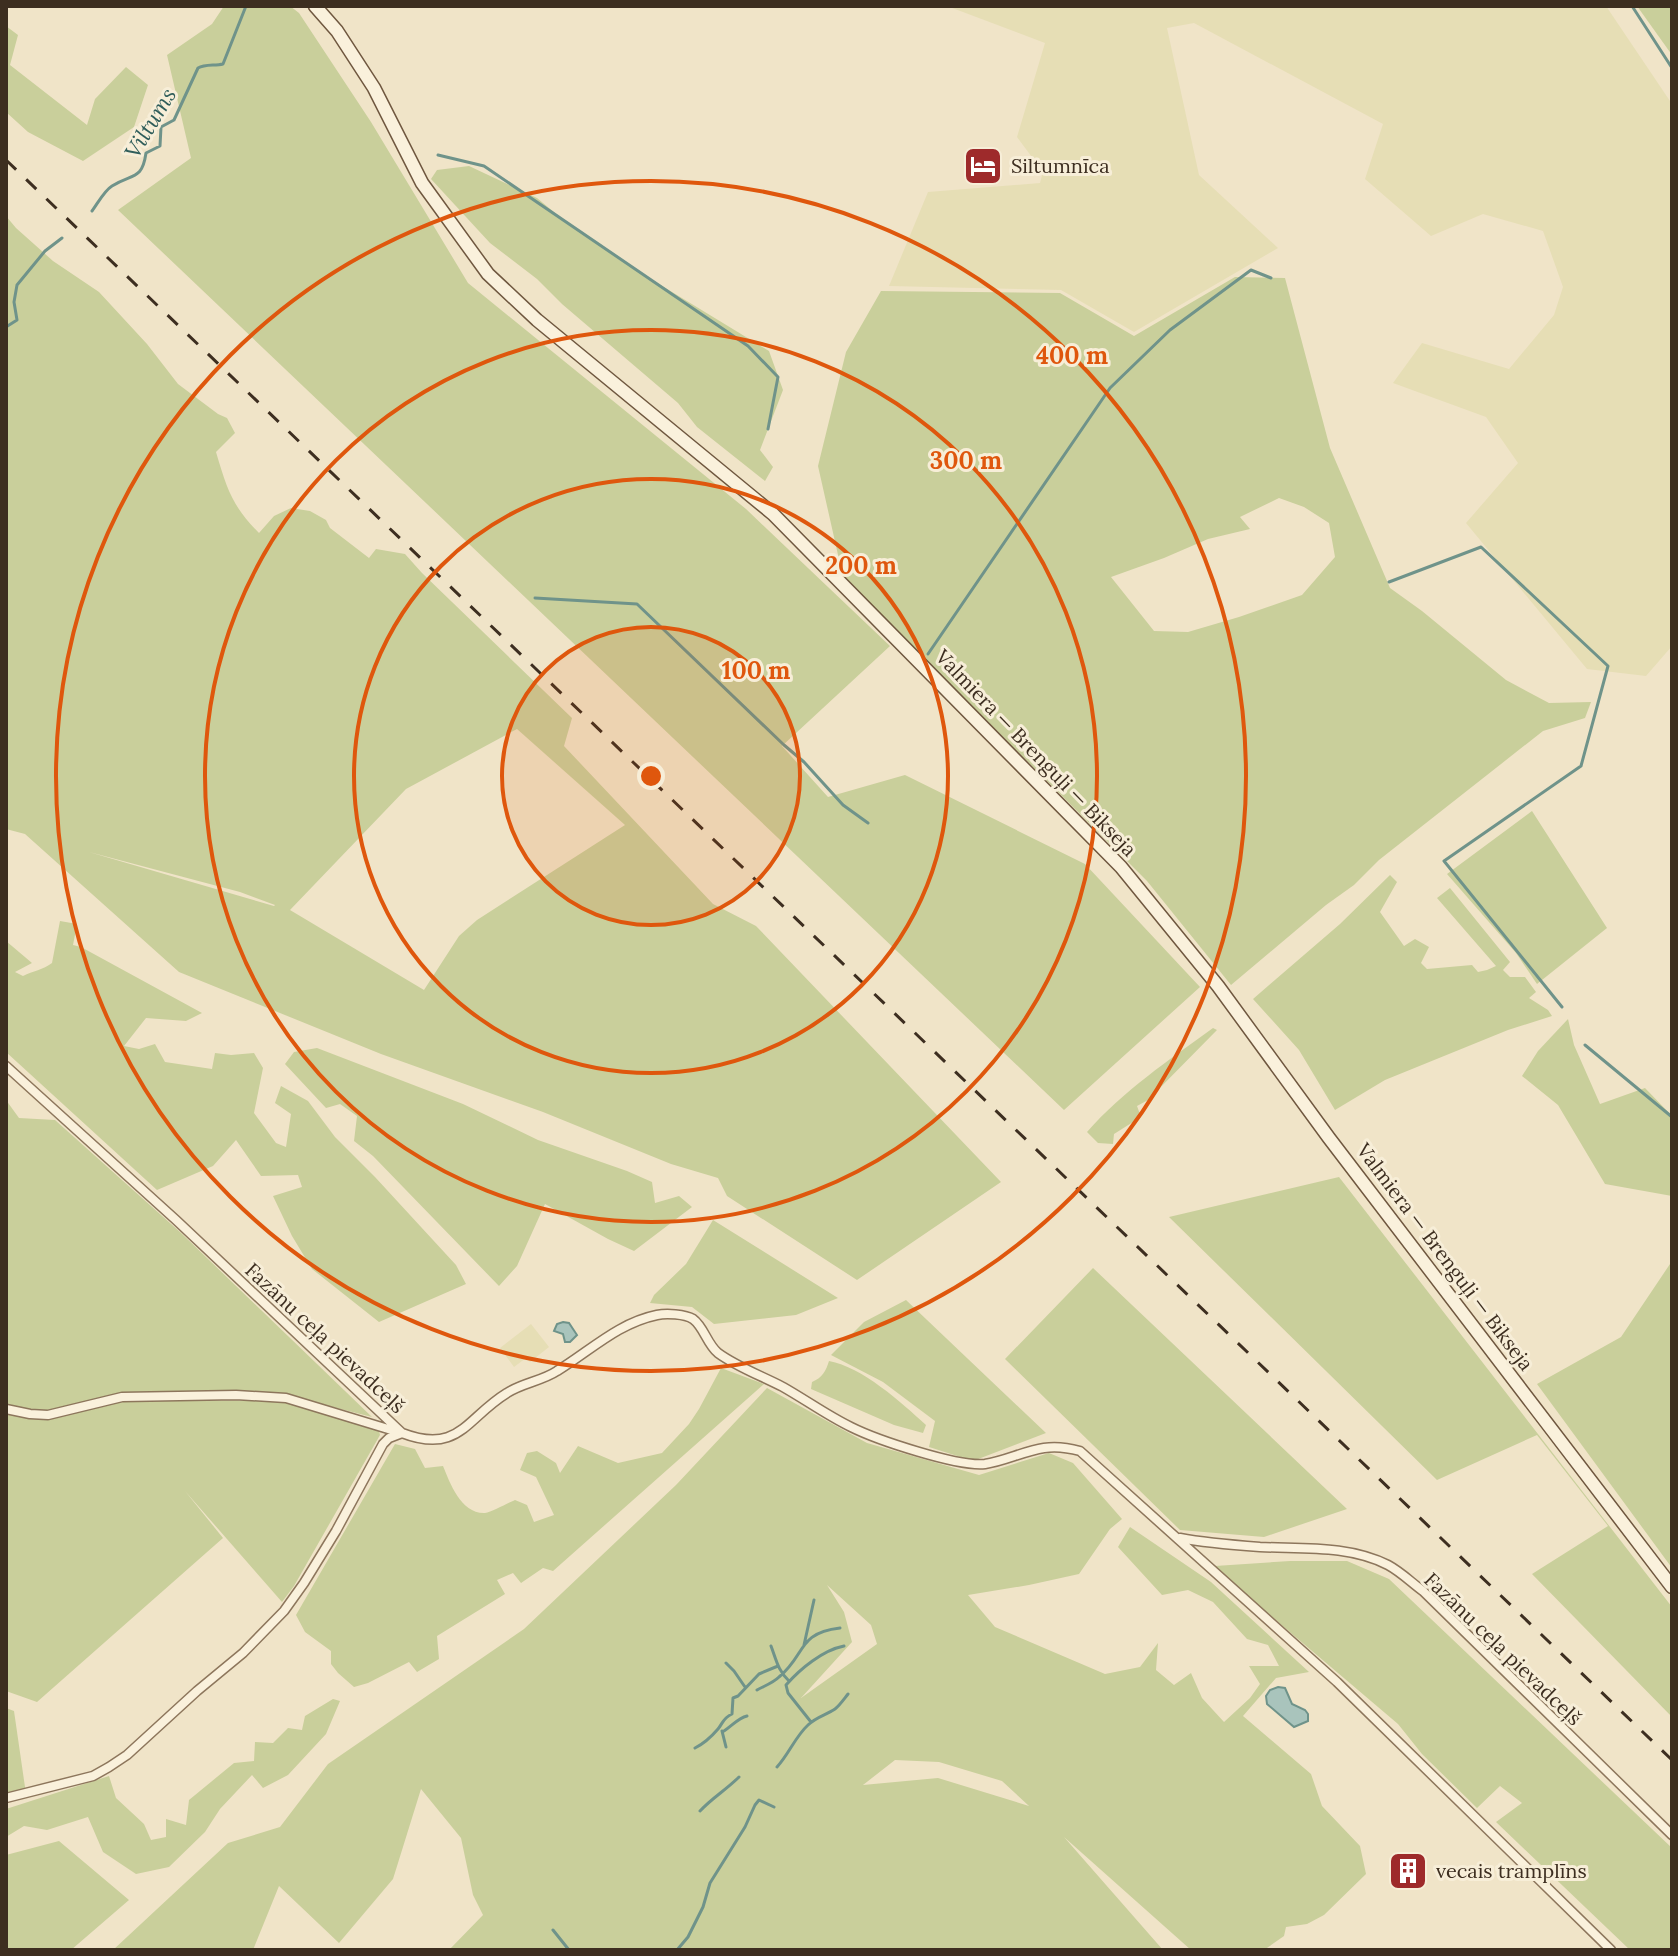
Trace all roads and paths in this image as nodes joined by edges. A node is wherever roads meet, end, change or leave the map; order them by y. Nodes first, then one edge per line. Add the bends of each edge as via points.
1 (315, 6) edge
2 (6, 1066) edge
3 (6, 1409) edge
4 (402, 1433) junction
5 (1178, 1538) junction
6 (1672, 1587) edge
7 (6, 1798) edge
8 (1672, 1835) edge
9 (1611, 1950) edge

1 - 6 main road, Valmiera — Brenguļi — Bikseja via 374,88 422,183 488,274 773,514 1121,867 1218,986
2 - 4 street, Fazānu ceļa pievadceļš
3 - 4 street via 48,1415 122,1397 286,1398
4 - 5 street, Fazānu ceļa pievadceļš via 432,1440 461,1432 491,1403 555,1373 611,1333 660,1314 684,1316 694,1320 719,1354 852,1428 916,1450 968,1465 1044,1448 1080,1451
4 - 7 street via 383,1444 304,1583 243,1653 109,1767 93,1776
5 - 8 street, Fazānu ceļa pievadceļš via 1335,1550 1389,1566 1423,1591
5 - 9 street via 1360,1704

